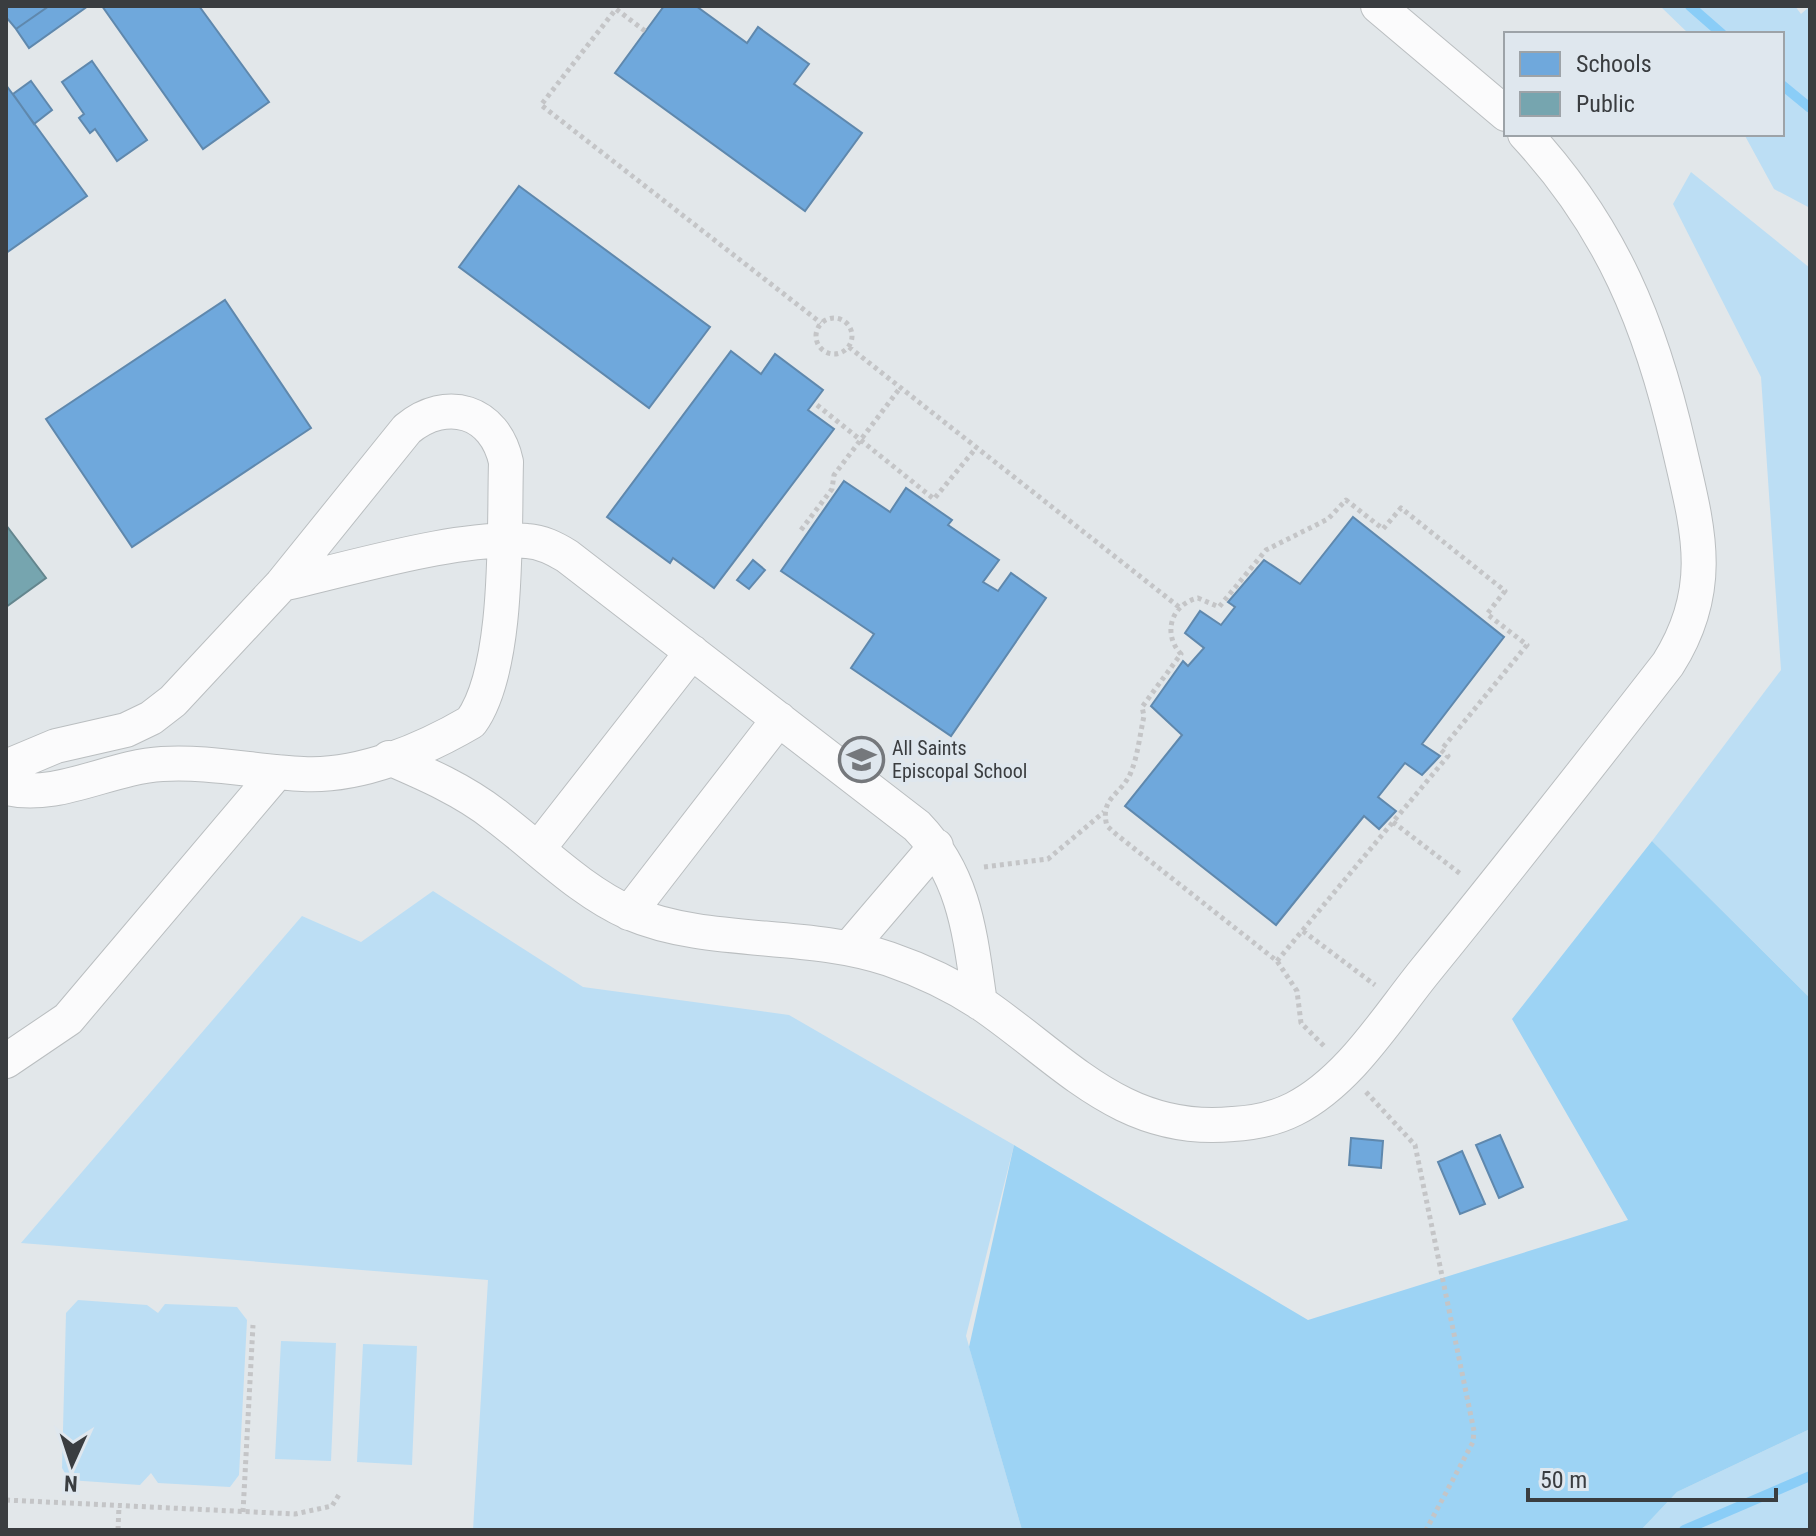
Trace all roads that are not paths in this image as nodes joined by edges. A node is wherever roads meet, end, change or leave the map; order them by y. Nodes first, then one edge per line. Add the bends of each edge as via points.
1 (1378, 6) edge
2 (1504, 112) edge
3 (1527, 136) edge
4 (503, 541) junction
5 (282, 584) junction
6 (692, 652) junction
7 (779, 719) junction
8 (142, 723) junction
9 (389, 758) junction
10 (161, 764) junction
11 (6, 767) edge
12 (277, 772) junction
13 (6, 788) edge
14 (538, 849) junction
15 (943, 858) junction
16 (629, 913) junction
17 (849, 948) junction
18 (980, 1003) junction
19 (6, 1061) edge

1 - 2 lane
3 - 18 lane via 1595,223 1638,305 1657,358 1700,546 1700,584 1692,620 1668,664 1346,1068 1310,1099 1267,1118 1214,1126 1165,1122 1123,1106
4 - 5 lane via 461,545
4 - 5 lane via 502,442 473,415 438,412 407,429
4 - 6 lane via 528,541 558,551
4 - 9 lane via 496,642 481,708 453,733
5 - 8 lane via 173,701
6 - 7 lane
6 - 14 lane
7 - 15 lane via 917,826
7 - 16 lane
8 - 10 lane
8 - 11 lane via 56,746
9 - 12 lane via 324,774
9 - 14 lane via 463,794
10 - 12 lane
10 - 13 lane via 51,790
12 - 19 lane via 68,1019
14 - 16 lane
15 - 17 lane
15 - 18 lane via 971,943
16 - 17 lane via 678,927
17 - 18 lane via 916,969

